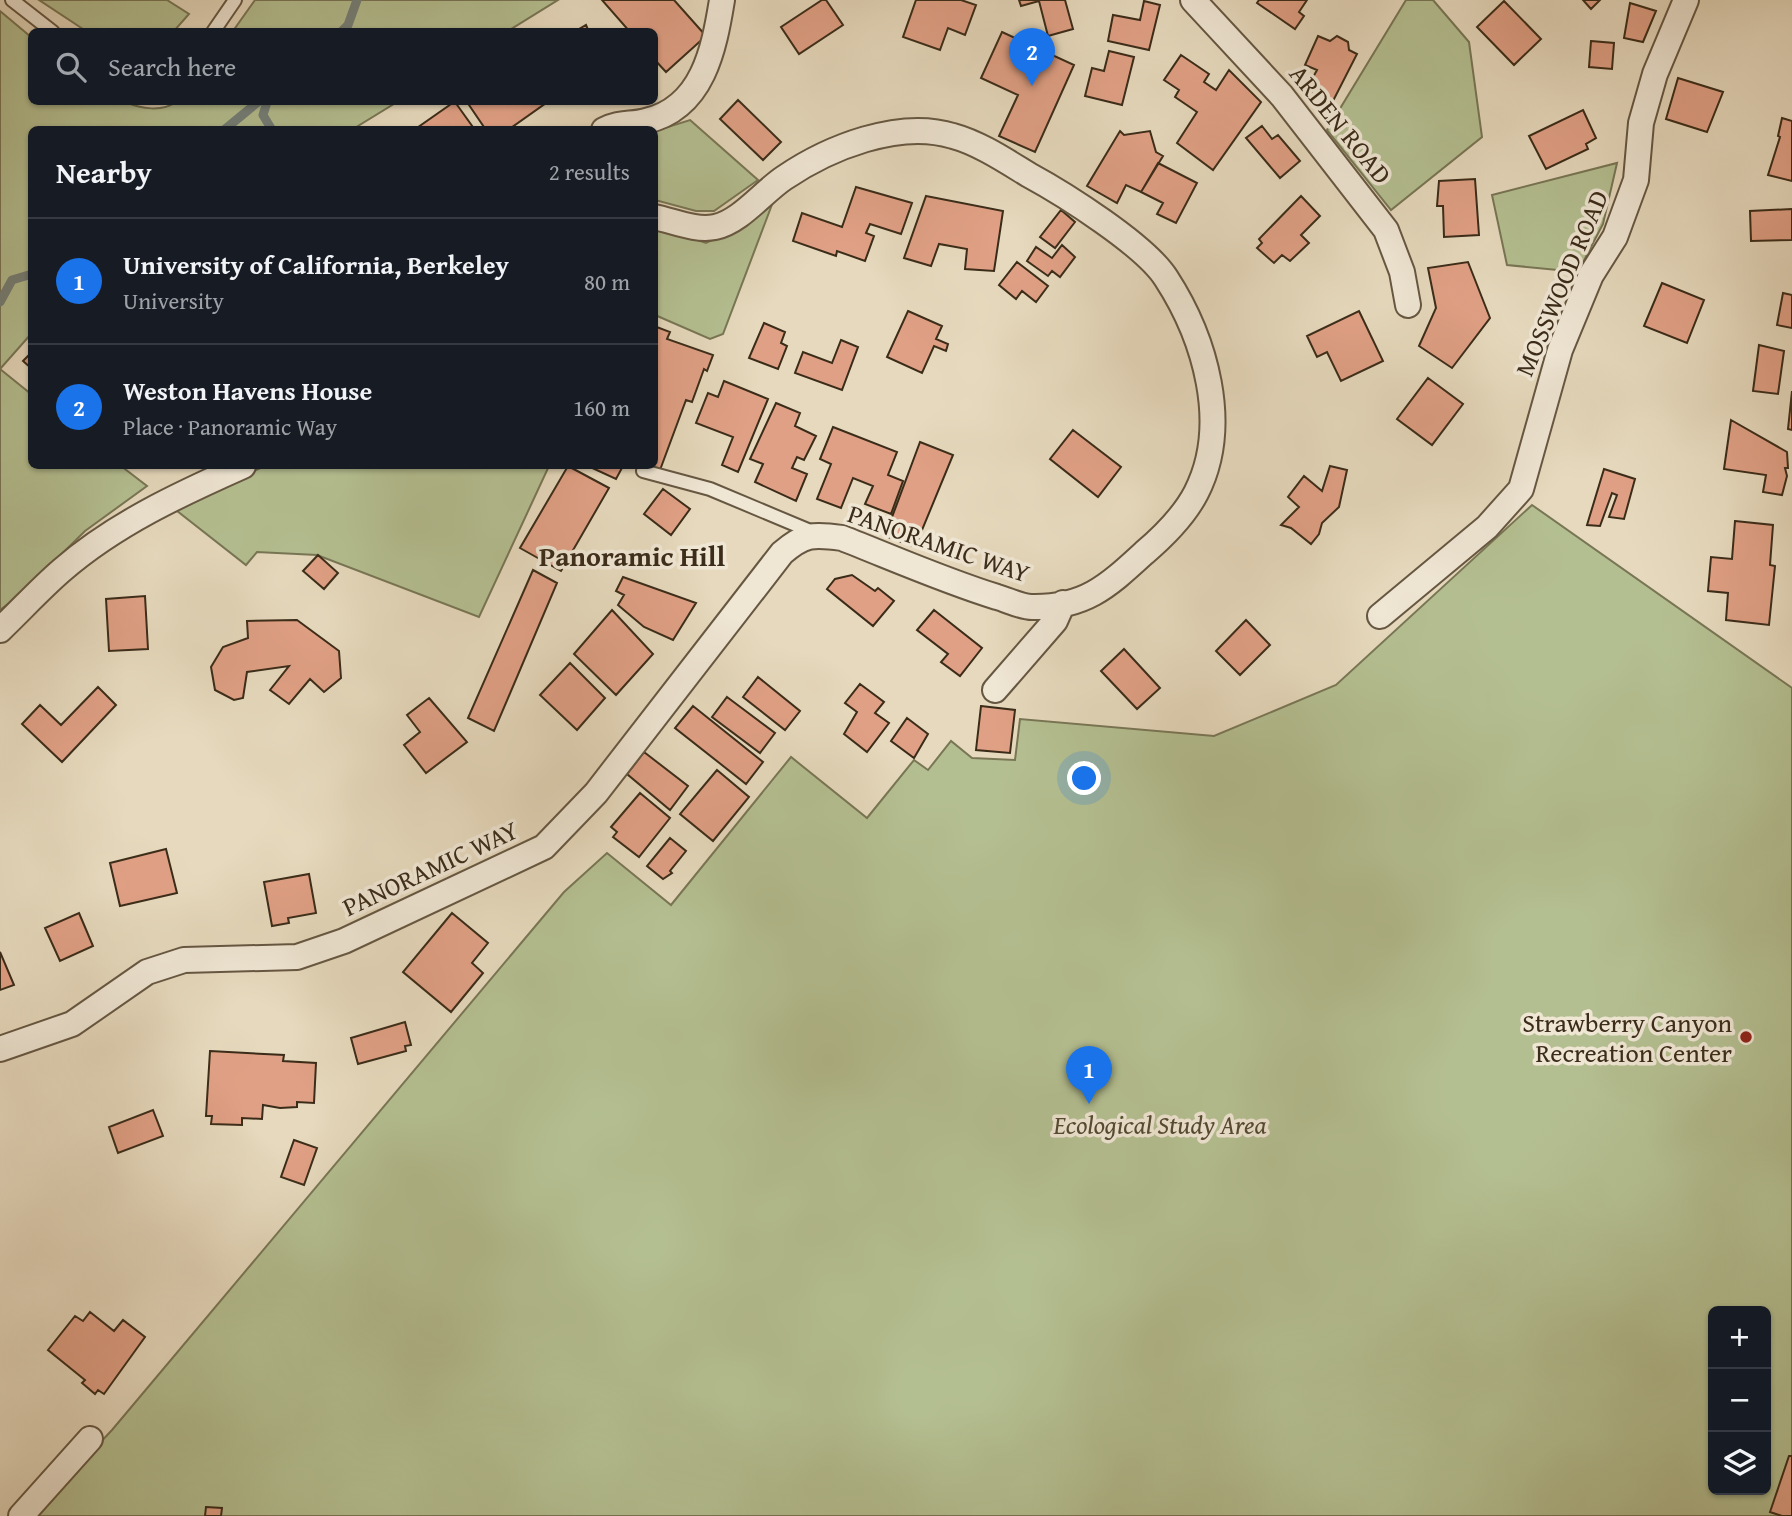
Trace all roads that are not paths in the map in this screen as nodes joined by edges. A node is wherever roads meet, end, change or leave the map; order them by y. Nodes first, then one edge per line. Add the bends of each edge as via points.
1 (12, 0) edge
2 (235, 0) edge
3 (722, 0) edge
4 (1193, 0) edge
5 (1686, 0) edge
6 (48, 28) edge
7 (216, 28) edge
8 (610, 126) edge
9 (658, 218) edge
10 (1408, 306) dead end
11 (236, 469) edge
12 (643, 471) dead end
13 (819, 535) junction
14 (1063, 603) junction
15 (1380, 616) dead end
16 (0, 630) edge
17 (995, 690) dead end
18 (0, 1049) edge
19 (90, 1439) dead end
20 (20, 1516) edge

1 - 6 lane
2 - 7 lane
3 - 8 street via 707,68 686,100 647,121
4 - 10 street, ARDEN ROAD via 1282,96 1387,230
5 - 15 street, MOSSWOOD ROAD via 1651,86 1641,123 1636,180 1615,237 1591,275 1560,350 1521,489 1486,527
9 - 14 street, PANORAMIC WAY via 698,228 717,227 786,176 835,151 893,134 926,132 953,136 1067,196 1152,261 1166,277 1198,344 1210,384 1212,447 1197,492 1166,533 1110,584 1086,599
11 - 16 street via 165,501 95,544
12 - 13 lane via 710,489
13 - 14 street, PANORAMIC WAY via 842,538 1031,607
13 - 18 street, PANORAMIC WAY via 799,538 782,553 596,793 544,847 344,941 297,957 184,960 147,972 72,1024
14 - 17 street via 1055,621
19 - 20 street

